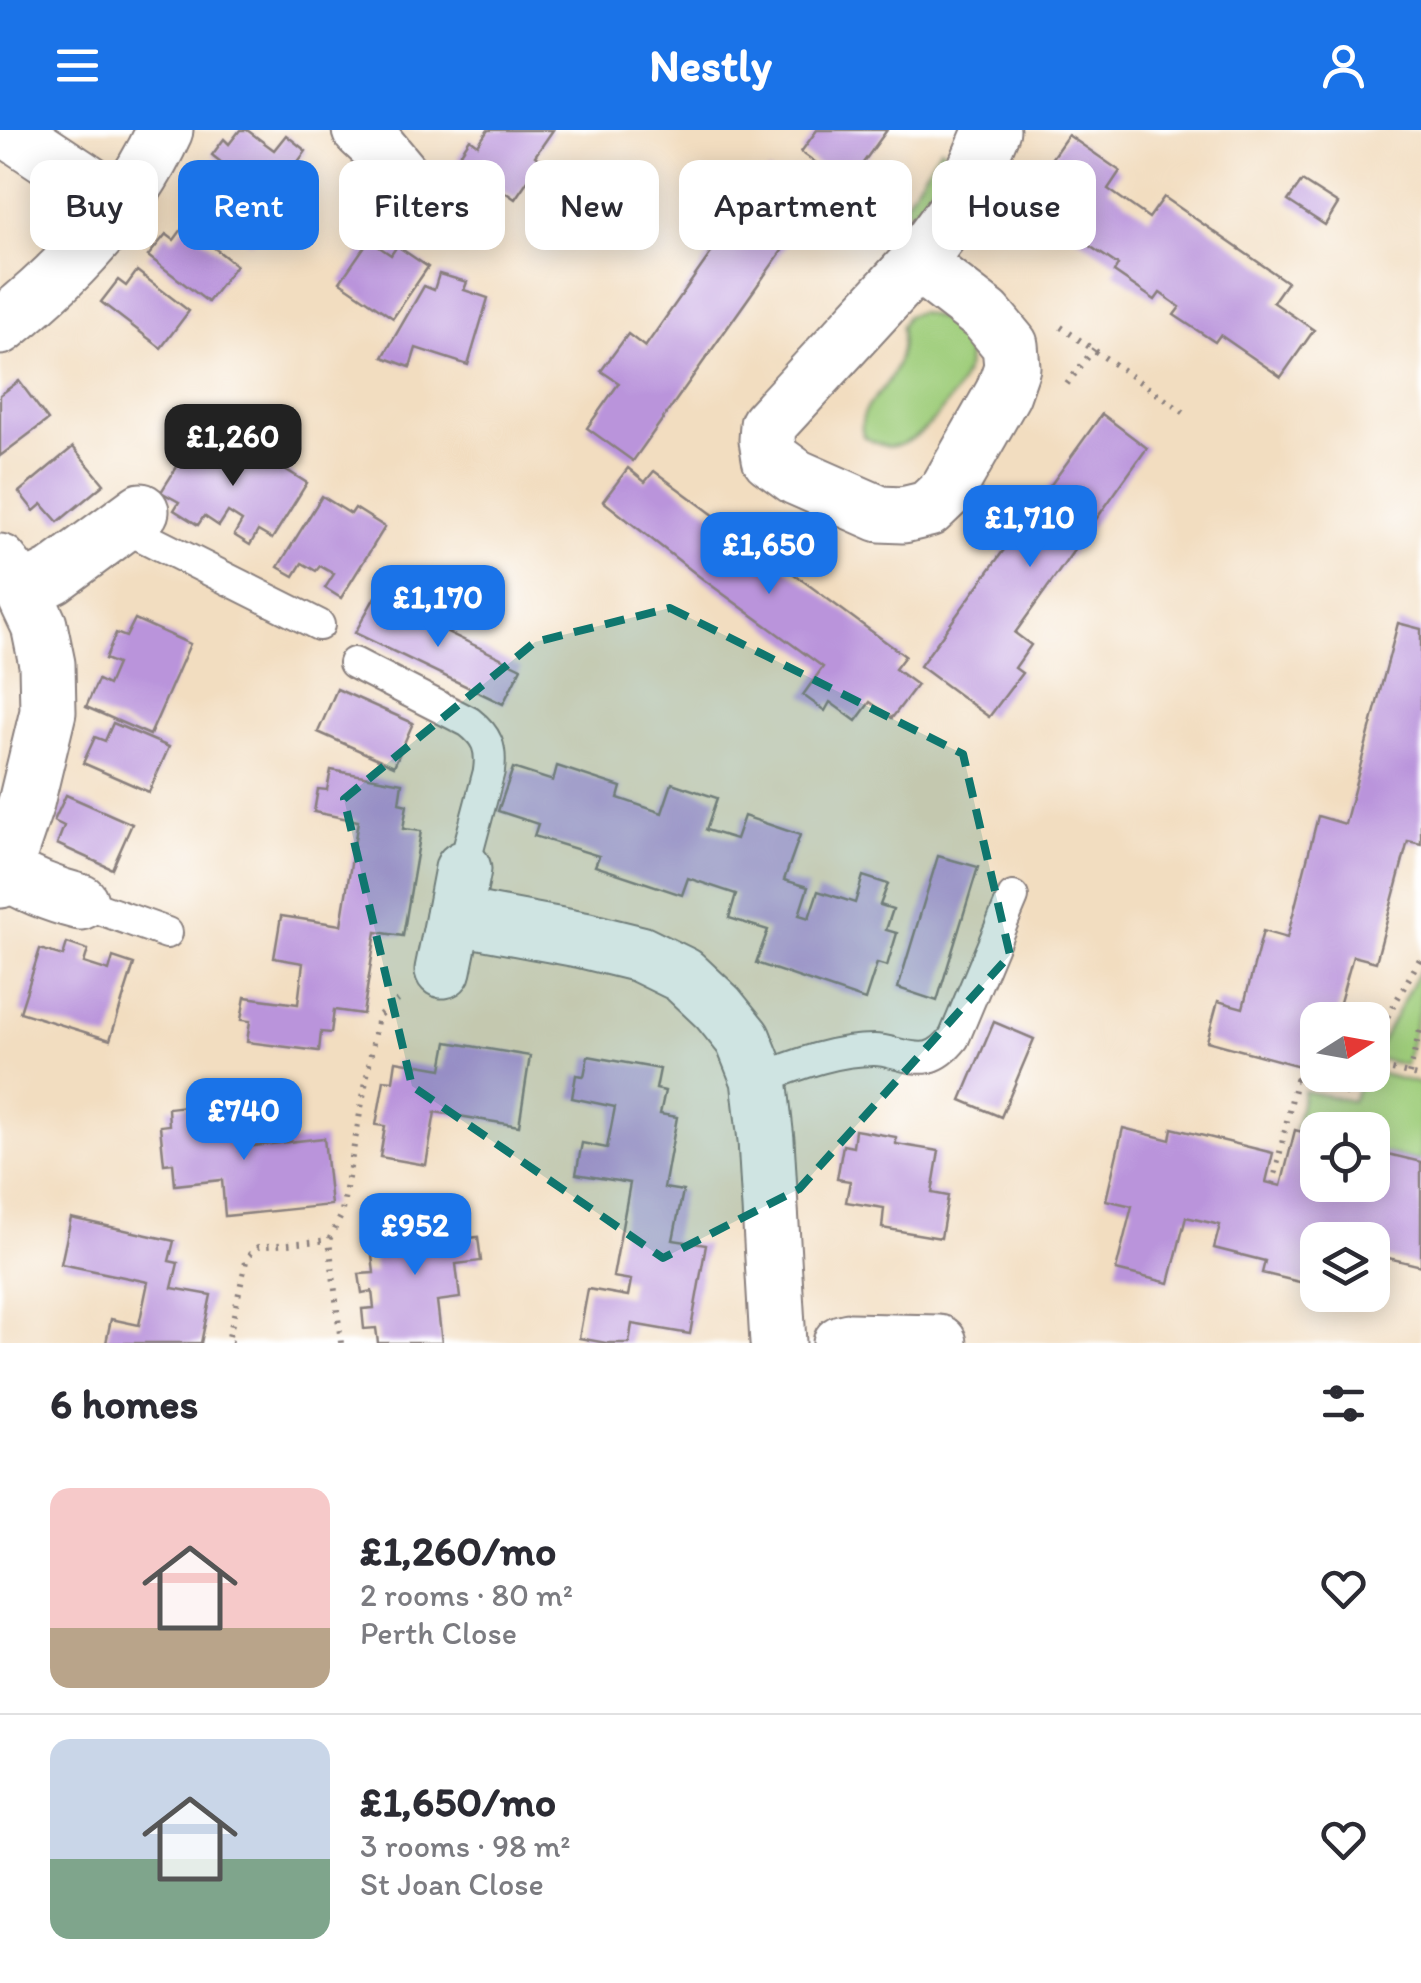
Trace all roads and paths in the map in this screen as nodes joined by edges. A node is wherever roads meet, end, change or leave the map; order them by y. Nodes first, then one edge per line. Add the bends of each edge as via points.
1 (8, 130) edge
2 (166, 130) edge
3 (992, 130) edge
4 (376, 135) edge
5 (53, 160) edge
6 (150, 160) edge
7 (393, 160) edge
8 (84, 250) edge
9 (917, 264) junction
10 (1050, 319) dead end
11 (0, 328) edge
12 (1186, 414) dead end
13 (130, 518) joint
14 (12, 577) edge
15 (319, 624) dead end
16 (354, 663) dead end
17 (2, 876) edge
18 (458, 892) junction
19 (1012, 898) dead end
20 (80, 902) joint
21 (167, 932) dead end
22 (1421, 957) edge
23 (442, 970) joint
24 (1390, 1012) edge
25 (1421, 1026) edge
26 (1390, 1069) edge
27 (1409, 1074) junction
28 (1421, 1077) edge
29 (760, 1079) junction
30 (1300, 1081) edge
31 (1274, 1184) dead end
32 (328, 1240) junction
33 (233, 1343) edge
34 (341, 1343) edge
35 (778, 1343) edge
36 (841, 1343) edge
37 (939, 1343) edge

1 - 5 street
2 - 6 street
3 - 9 street via 961,202
4 - 7 street
8 - 11 street
9 - 9 street via 986,316 1010,346 1012,367 946,492 928,509 880,514 770,458 768,425
10 - 12 path
13 - 14 street via 54,576
13 - 15 lane
14 - 17 street via 39,625 48,712
16 - 18 lane via 469,722 489,743 489,771
17 - 20 street
18 - 23 street
18 - 29 street via 582,940 640,954 683,976 742,1040
19 - 29 lane via 954,1038 943,1050 928,1057 885,1050 822,1056
20 - 21 lane
22 - 24 path
23 - 32 path via 378,1016 342,1216
25 - 27 path
26 - 27 path
27 - 28 path
29 - 35 street
30 - 31 path
32 - 33 path via 251,1251 228,1341
32 - 34 path
36 - 37 street

